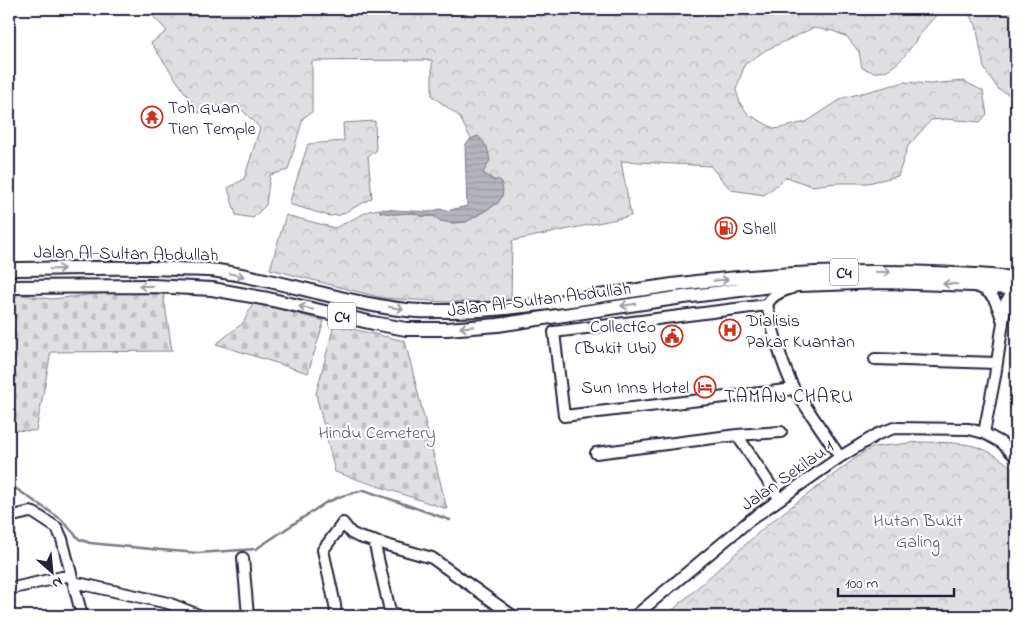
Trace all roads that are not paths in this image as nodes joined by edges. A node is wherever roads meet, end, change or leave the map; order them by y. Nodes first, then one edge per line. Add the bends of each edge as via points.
1 (9, 269) edge
2 (1016, 278) edge
3 (802, 285) junction
4 (973, 285) junction
5 (9, 287) edge
6 (1016, 289) edge
7 (1016, 293) edge
8 (767, 305) junction
9 (1003, 320) junction
10 (875, 358) dead end
11 (996, 363) junction
12 (794, 389) junction
13 (781, 432) dead end
14 (984, 433) junction
15 (737, 435) junction
16 (596, 453) dead end
17 (840, 457) junction
18 (1016, 457) edge
19 (779, 498) junction
20 (9, 517) edge
21 (374, 541) junction
22 (243, 558) dead end
23 (72, 579) junction
24 (9, 589) edge
25 (82, 616) edge
26 (201, 616) edge
27 (248, 616) edge
28 (336, 616) edge
29 (397, 616) edge
30 (513, 616) edge
31 (635, 616) edge

1 -> 2 main road, Jalan Al-Sultan Abdullah / C4 via 216,271 409,311 500,309 774,274 867,271
4 -> 3 main road, Jalan Al-Sultan Abdullah / C4 via 885,282
3 -> 5 main road, Jalan Al-Sultan Abdullah / C4 via 761,287 498,325 447,329 406,329 212,289
3 - 8 street via 783,290
4 - 6 main road, Jalan Al-Sultan Abdullah / C4
4 - 9 street via 991,294
7 - 9 street via 1008,298
8 - 12 street via 778,351
8 - 12 street via 554,332 564,416
9 - 11 street
10 - 11 street
11 - 14 street
12 - 17 street
13 - 15 street
14 - 17 street, Jalan Sekilau 1 via 969,429 894,428 870,437
14 - 18 street via 1002,443
15 - 16 street
15 - 19 street
17 - 19 street, Jalan Sekilau 1
19 - 31 street, Jalan Sekilau 1
20 - 23 street via 30,512 57,528
21 - 28 street via 354,535 343,523 323,550
21 - 29 street via 390,611
21 - 30 street via 432,558
22 - 27 street
23 - 24 street
23 - 25 street
23 - 26 street via 168,603

